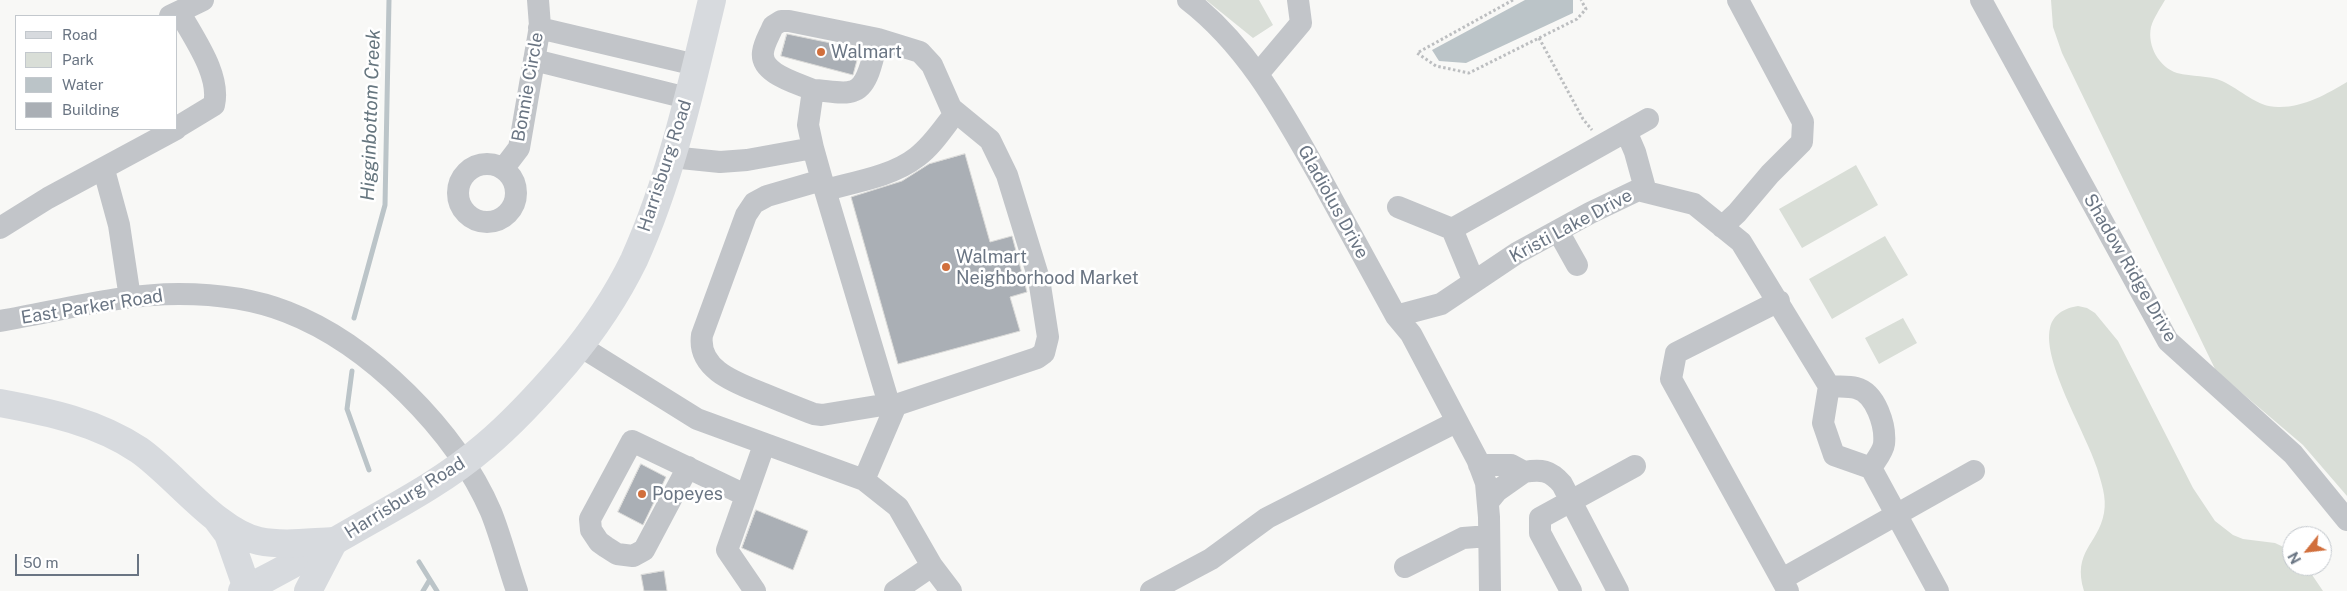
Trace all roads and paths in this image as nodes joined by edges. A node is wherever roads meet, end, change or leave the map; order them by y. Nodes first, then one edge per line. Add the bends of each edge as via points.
1 (203, 0) edge
2 (538, 0) edge
3 (712, 0) edge
4 (1188, 0) edge
5 (1298, 0) edge
6 (1513, 0) edge
7 (1581, 0) edge
8 (1738, 0) edge
9 (1981, 0) edge
10 (175, 14) edge
11 (178, 19) edge
12 (539, 28) junction
13 (1539, 38) junction
14 (878, 39) junction
15 (534, 60) junction
16 (696, 65) junction
17 (1258, 74) junction
18 (813, 90) junction
19 (687, 98) junction
20 (956, 112) junction
21 (1648, 119) dead end
22 (178, 128) edge
23 (174, 130) edge
24 (1626, 131) junction
25 (1603, 144) junction
26 (813, 148) junction
27 (671, 157) junction
28 (502, 169) dead end
29 (104, 170) junction
30 (824, 185) junction
31 (1646, 192) junction
32 (1398, 207) dead end
33 (1722, 227) junction
34 (0, 228) edge
35 (1452, 229) junction
36 (1558, 231) junction
37 (1577, 265) dead end
38 (1474, 282) junction
39 (130, 298) junction
40 (1779, 301) junction
41 (1396, 316) junction
42 (0, 321) edge
43 (580, 346) junction
44 (1829, 386) junction
45 (0, 403) edge
46 (892, 404) junction
47 (1456, 422) junction
48 (764, 445) junction
49 (463, 463) junction
50 (683, 465) junction
51 (1479, 465) junction
52 (1635, 466) dead end
53 (1871, 468) junction
54 (1974, 471) dead end
55 (1524, 472) junction
56 (864, 480) junction
57 (745, 494) junction
58 (1571, 501) junction
59 (1488, 502) junction
60 (1897, 515) junction
61 (215, 517) junction
62 (2347, 520) edge
63 (1489, 536) junction
64 (334, 541) junction
65 (932, 566) junction
66 (1405, 567) dead end
67 (1785, 585) edge
68 (246, 590) edge
69 (308, 591) edge
70 (517, 591) edge
71 (754, 591) edge
72 (895, 591) edge
73 (950, 591) edge
74 (1151, 591) edge
75 (1490, 591) edge
76 (1571, 591) edge
77 (1618, 591) edge
78 (1938, 591) edge

1 - 10 street
2 - 12 street, Bonnie Circle
3 - 16 main road, Harrisburg Road
4 - 17 street, Gladiolus Drive via 1226,35
5 - 17 street via 1300,23
6 - 13 path via 1417,52 1436,66 1469,74
7 - 13 path via 1586,9 1577,19
8 - 33 street via 1803,122 1802,142
9 - 62 street, Shadow Ridge Drive via 2168,341 2293,454
11 - 22 street via 209,68 217,94 214,105
12 - 15 street, Bonnie Circle
12 - 16 street
13 - 25 path via 1583,118
14 - 18 street via 866,79 860,87 852,92
14 - 18 street via 789,20 773,26 763,53 766,63 776,74
14 - 20 street via 920,52 932,65 951,108
15 - 19 street
15 - 28 street, Bonnie Circle via 519,148
16 - 19 main road, Harrisburg Road
17 - 41 street, Gladiolus Drive via 1280,106
18 - 26 street via 808,125
19 - 27 main road, Harrisburg Road
20 - 30 street via 917,158 884,173
20 - 46 street via 990,140 1007,175 1039,279 1048,338 1044,353 1037,358
21 - 24 street
23 - 29 street
24 - 25 street
24 - 31 street via 1636,152
25 - 35 street
26 - 27 street via 720,162
26 - 30 street
27 - 43 main road, Harrisburg Road via 633,261
29 - 34 street via 48,198
29 - 39 street via 119,225
30 - 46 street
30 - 46 street via 767,196 754,203 746,216 701,345 716,371 730,380 814,414
31 - 33 street, Kristi Lake Drive via 1694,204
31 - 36 street, Kristi Lake Drive via 1638,190
32 - 35 street
33 - 40 street, Kristi Lake Drive via 1741,242
35 - 38 street
36 - 37 street
36 - 38 street, Kristi Lake Drive
38 - 41 street, Kristi Lake Drive via 1441,304
39 - 42 street, East Parker Road
39 - 49 street, East Parker Road via 179,294 235,298 287,312 346,342 396,382 435,425
40 - 44 street, Kristi Lake Drive
40 - 67 street via 1676,353 1671,379
41 - 47 street, Gladiolus Drive via 1411,334
43 - 48 street via 697,419
43 - 49 main road, Harrisburg Road via 535,400
44 - 53 street via 1823,422 1834,455
44 - 53 street via 1858,388 1871,398 1883,428 1884,445
45 - 61 main road via 50,412 110,434 156,463
46 - 56 street
47 - 51 street, Gladiolus Drive
47 - 74 street via 1267,518 1211,559
48 - 56 street
48 - 57 street
49 - 64 main road, Harrisburg Road via 422,491
49 - 70 street, East Parker Road via 490,512
50 - 50 street via 632,441 590,519 591,530 599,542 617,554 632,556 644,550
50 - 57 street
51 - 55 street via 1511,465
51 - 59 street, Gladiolus Drive via 1486,483
52 - 58 street
53 - 60 street
54 - 60 street
55 - 58 street via 1540,469 1553,474
55 - 59 street via 1497,491
56 - 65 street via 898,507
57 - 71 street via 727,550
58 - 76 street via 1540,518 1540,533
58 - 77 street
59 - 63 street, Gladiolus Drive
60 - 67 street
60 - 78 street
61 - 64 main road via 258,541
61 - 68 main road via 228,534
63 - 66 street via 1462,538
63 - 75 street, Gladiolus Drive
64 - 68 main road, Harrisburg Road
64 - 69 main road
65 - 72 street
65 - 73 street

